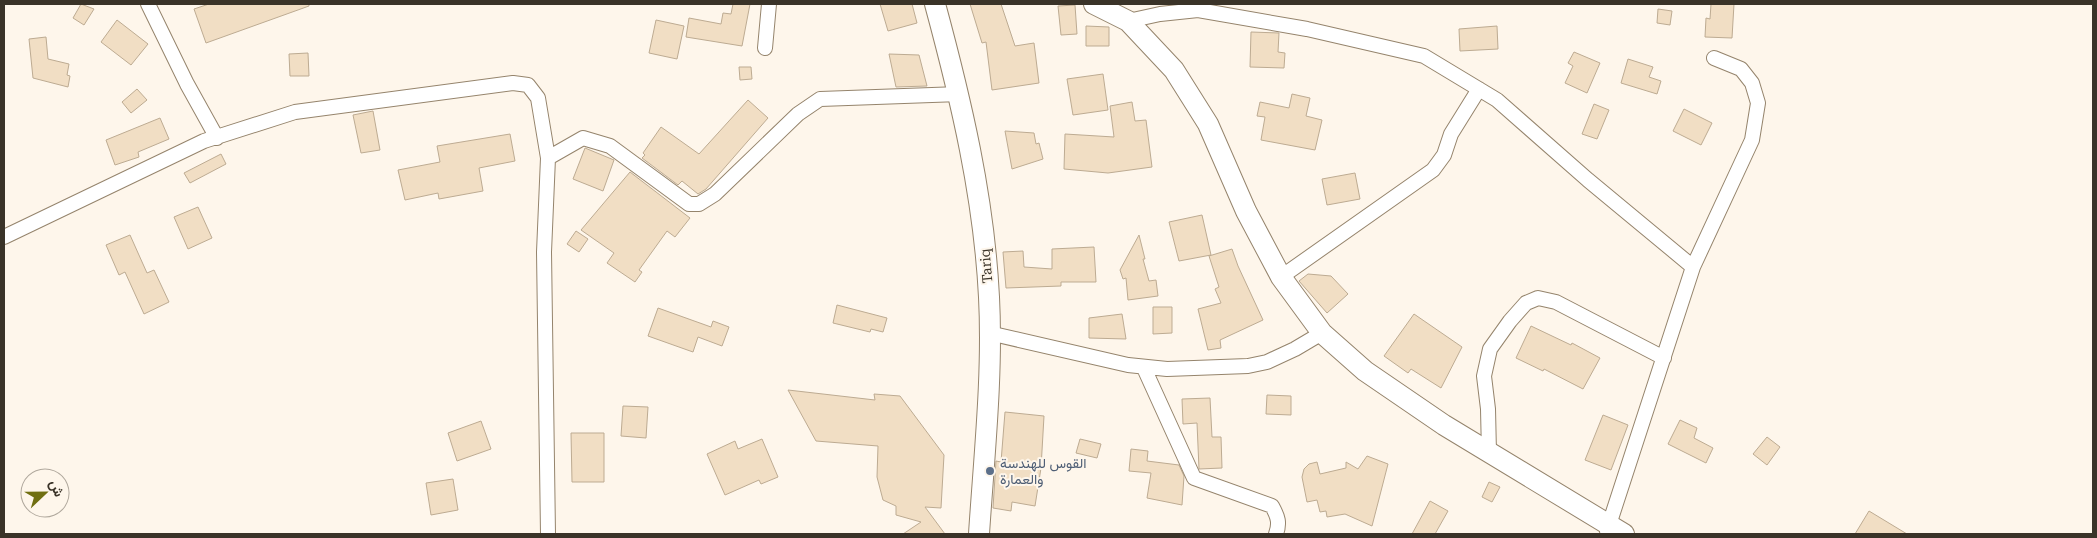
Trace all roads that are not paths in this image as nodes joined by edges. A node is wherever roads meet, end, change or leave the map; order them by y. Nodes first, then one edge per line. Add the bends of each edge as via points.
1 (148, 4) edge
2 (769, 4) edge
3 (935, 4) edge
4 (1097, 4) edge
5 (1128, 22) junction
6 (765, 48) dead end
7 (1714, 58) dead end
8 (1479, 89) junction
9 (960, 94) junction
10 (217, 138) junction
11 (548, 158) junction
12 (4, 237) edge
13 (1693, 267) junction
14 (1281, 277) junction
15 (990, 333) junction
16 (1322, 333) junction
17 (1664, 358) junction
18 (1144, 368) junction
19 (1489, 453) junction
20 (1613, 531) edge
21 (548, 534) edge
22 (979, 534) edge
23 (1276, 534) edge

1 - 10 street
2 - 6 street
3 - 9 street, Tariq
4 - 5 street
5 - 8 street via 1198,10 1307,29 1424,56
5 - 14 street via 1174,70 1208,124 1246,211
7 - 13 street via 1741,69 1752,83 1758,103 1752,140
8 - 13 street via 1497,100
8 - 14 street via 1433,170
9 - 11 street via 820,99 798,114 716,194 699,204 690,204 610,146 597,141 583,138
9 - 15 street, Tariq via 983,223
10 - 11 street via 295,112 513,83 528,86 538,98
10 - 12 street
11 - 21 street via 544,252
13 - 17 street
14 - 16 street
15 - 18 street
15 - 22 street, Tariq
16 - 18 street via 1281,356 1248,366
16 - 19 street via 1365,371
17 - 19 street via 1556,302 1538,298 1526,303 1490,349 1484,376
17 - 20 street
18 - 23 street via 1194,478 1272,506 1278,516
19 - 20 street

